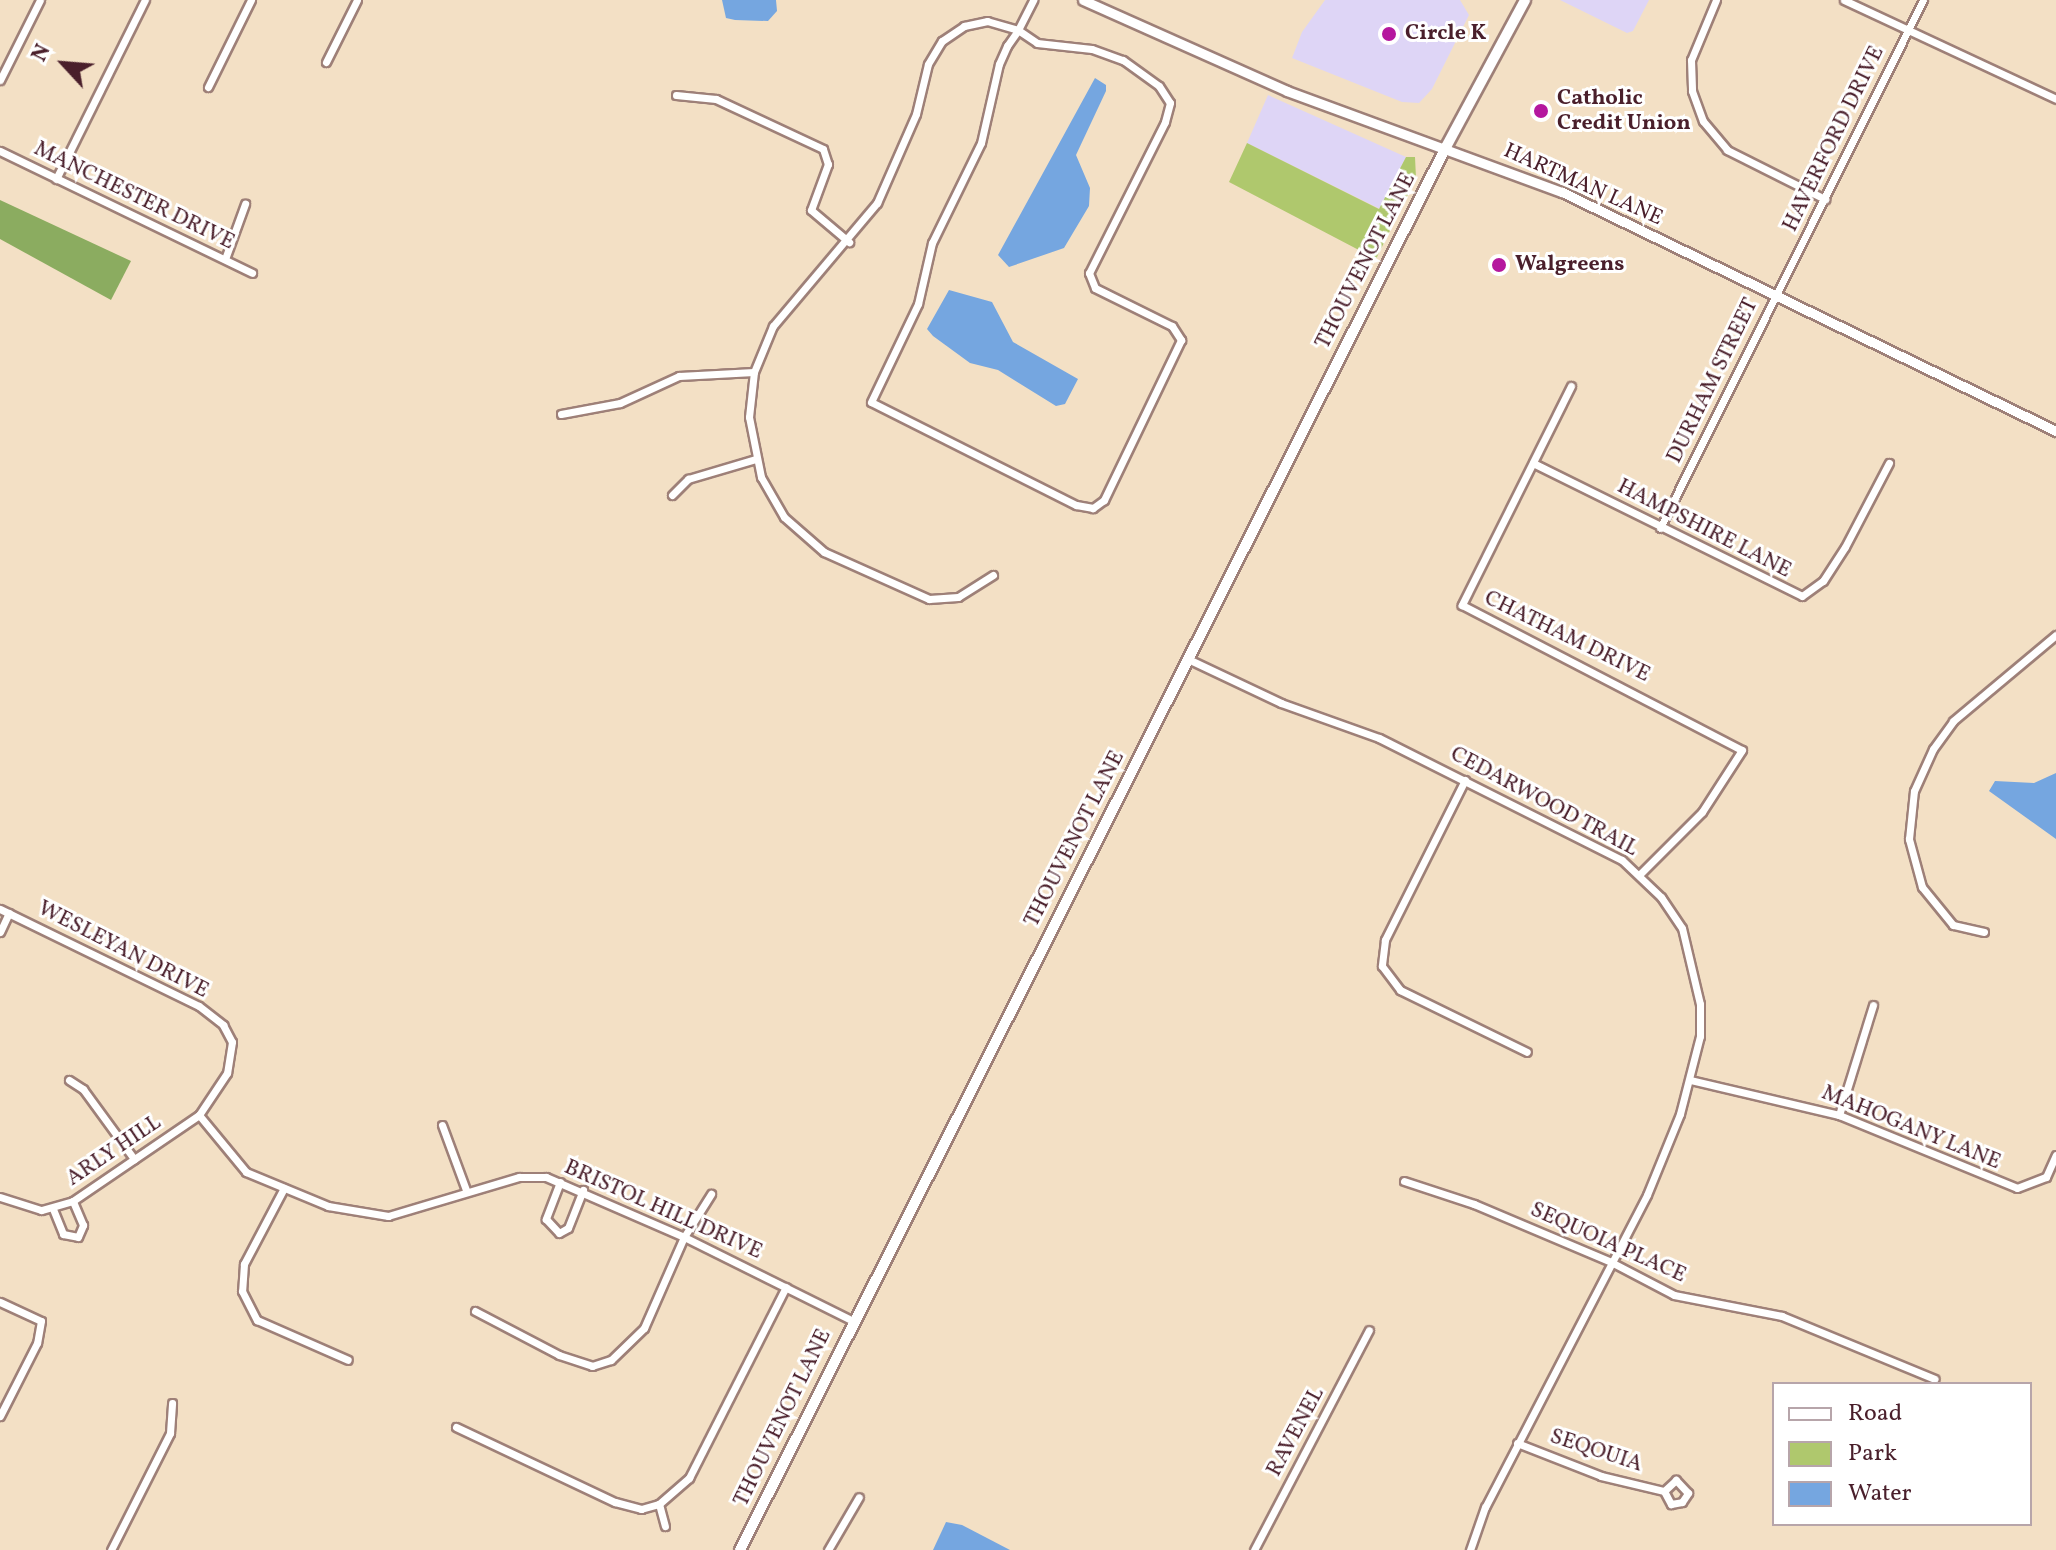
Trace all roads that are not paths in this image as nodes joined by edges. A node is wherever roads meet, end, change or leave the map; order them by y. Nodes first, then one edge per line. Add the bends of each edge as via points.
1 (40, 0) edge
2 (145, 0) edge
3 (251, 0) edge
4 (357, 0) edge
5 (1033, 0) edge
6 (1083, 0) edge
7 (1525, 0) edge
8 (1716, 0) edge
9 (1844, 0) edge
10 (1923, 0) edge
11 (1018, 30) junction
12 (1908, 30) junction
13 (326, 62) dead end
14 (0, 80) edge
15 (208, 87) dead end
16 (676, 95) dead end
17 (2056, 99) edge
18 (1446, 147) junction
19 (0, 151) edge
20 (56, 179) junction
21 (1825, 199) junction
22 (245, 204) dead end
23 (849, 242) junction
24 (225, 259) junction
25 (252, 273) dead end
26 (1777, 293) junction
27 (754, 372) junction
28 (1571, 386) dead end
29 (561, 414) dead end
30 (2056, 431) edge
31 (756, 459) junction
32 (1533, 463) junction
33 (1889, 463) dead end
34 (672, 495) dead end
35 (1660, 528) junction
36 (993, 575) dead end
37 (2056, 635) edge
38 (1188, 659) junction
39 (1465, 780) junction
40 (1640, 874) junction
41 (0, 909) edge
42 (9, 913) junction
43 (0, 932) edge
44 (1984, 932) dead end
45 (1873, 1005) dead end
46 (1527, 1052) dead end
47 (69, 1080) dead end
48 (1690, 1080) junction
49 (199, 1115) junction
50 (1839, 1115) junction
51 (442, 1125) dead end
52 (2056, 1155) edge
53 (134, 1159) junction
54 (1404, 1181) dead end
55 (560, 1182) junction
56 (284, 1188) junction
57 (466, 1190) junction
58 (583, 1190) junction
59 (711, 1194) dead end
60 (0, 1197) edge
61 (73, 1201) junction
62 (53, 1209) junction
63 (684, 1237) junction
64 (1611, 1262) junction
65 (786, 1287) junction
66 (0, 1302) edge
67 (475, 1311) dead end
68 (853, 1321) junction
69 (1369, 1330) dead end
70 (348, 1360) dead end
71 (1935, 1379) dead end
72 (172, 1403) dead end
73 (0, 1416) edge
74 (456, 1427) dead end
75 (1517, 1443) junction
76 (1664, 1491) dead end
77 (859, 1497) dead end
78 (659, 1504) junction
79 (665, 1526) dead end
80 (111, 1550) edge
81 (740, 1550) edge
82 (828, 1550) edge
83 (1254, 1550) edge
84 (1470, 1550) edge

1 - 14 street
2 - 20 street
3 - 15 street
4 - 13 street
5 - 11 street
6 - 18 street, HARTMAN LANE via 1287,91
7 - 18 main road, THOUVENOT LANE
8 - 21 street via 1691,60 1692,91 1703,121 1727,150
9 - 12 street
10 - 12 street, HAVERFORD DRIVE
11 - 11 street via 999,64 981,143 932,243 918,304 871,402 1063,499 1093,508 1104,500 1181,347 1172,326 1095,288 1089,273 1170,103 1159,86 1123,60 1092,49 1037,43
11 - 23 street via 987,21 964,26 942,41 928,64 899,160
12 - 17 street
12 - 21 street, HAVERFORD DRIVE
16 - 23 street via 716,99 823,149 828,164 811,210
18 - 26 street, HARTMAN LANE via 1562,192
18 - 38 main road, THOUVENOT LANE
19 - 20 street, MANCHESTER DRIVE
20 - 24 street, MANCHESTER DRIVE
21 - 26 street, HAVERFORD DRIVE
22 - 24 street
23 - 27 street via 773,326
24 - 25 street, MANCHESTER DRIVE
26 - 30 street, HARTMAN LANE
26 - 35 street, DURHAM STREET
27 - 29 street via 679,376 620,403
27 - 31 street via 749,417
28 - 32 street, CHATHAM DRIVE
31 - 34 street via 688,479
31 - 36 street via 784,517 837,558 929,599 958,597
32 - 35 street, HAMPSHIRE LANE
32 - 40 street, CHATHAM DRIVE via 1462,605 1742,750 1702,812
33 - 35 street, HAMPSHIRE LANE via 1838,558 1813,591 1802,596
37 - 44 street via 1953,721 1914,791 1909,839 1922,887 1953,925
38 - 39 street, CEDARWOOD TRAIL via 1281,703 1379,738
38 - 68 main road, THOUVENOT LANE
39 - 40 street, CEDARWOOD TRAIL
39 - 46 street via 1385,940 1382,966 1400,990
40 - 48 street, CEDARWOOD TRAIL via 1682,928 1693,964 1700,1036
41 - 42 street, WESLEYAN DRIVE
42 - 43 street
42 - 49 street, WESLEYAN DRIVE via 199,1006 223,1025 232,1042 227,1073
45 - 50 street
47 - 53 street via 83,1089
48 - 50 street, MAHOGANY LANE
48 - 64 street, CEDARWOOD TRAIL via 1667,1152
49 - 53 street, ARLY HILL
49 - 56 street, BRISTOL HILL DRIVE via 246,1172
50 - 52 street, MAHOGANY LANE via 2017,1188 2046,1177
51 - 57 street
53 - 61 street, ARLY HILL
54 - 64 street, SEQUOIA PLACE via 1474,1204
55 - 57 street, BRISTOL HILL DRIVE via 519,1177
55 - 58 street, BRISTOL HILL DRIVE
55 - 58 street via 546,1219 559,1233 568,1228
56 - 57 street, BRISTOL HILL DRIVE via 328,1206 388,1216
56 - 70 street via 244,1264 242,1291 257,1320 288,1338
58 - 63 street, BRISTOL HILL DRIVE
59 - 63 street
60 - 62 street, ARLY HILL via 21,1207
61 - 62 street, ARLY HILL
61 - 62 street via 83,1225 78,1237 63,1234
63 - 65 street, BRISTOL HILL DRIVE
63 - 67 street via 644,1328 611,1360 592,1366 559,1355
64 - 71 street, SEQUOIA PLACE via 1674,1295 1782,1316
64 - 75 street, CEDARWOOD TRAIL
65 - 68 street, BRISTOL HILL DRIVE
65 - 78 street via 689,1478
66 - 73 street via 41,1321 37,1343
68 - 81 main road, THOUVENOT LANE
69 - 83 street, RAVENEL
72 - 80 street via 170,1433
74 - 78 street via 615,1502 641,1509
75 - 76 street, SEQOUIA via 1601,1476
75 - 84 street, CEDARWOOD TRAIL
77 - 82 street
78 - 79 street

